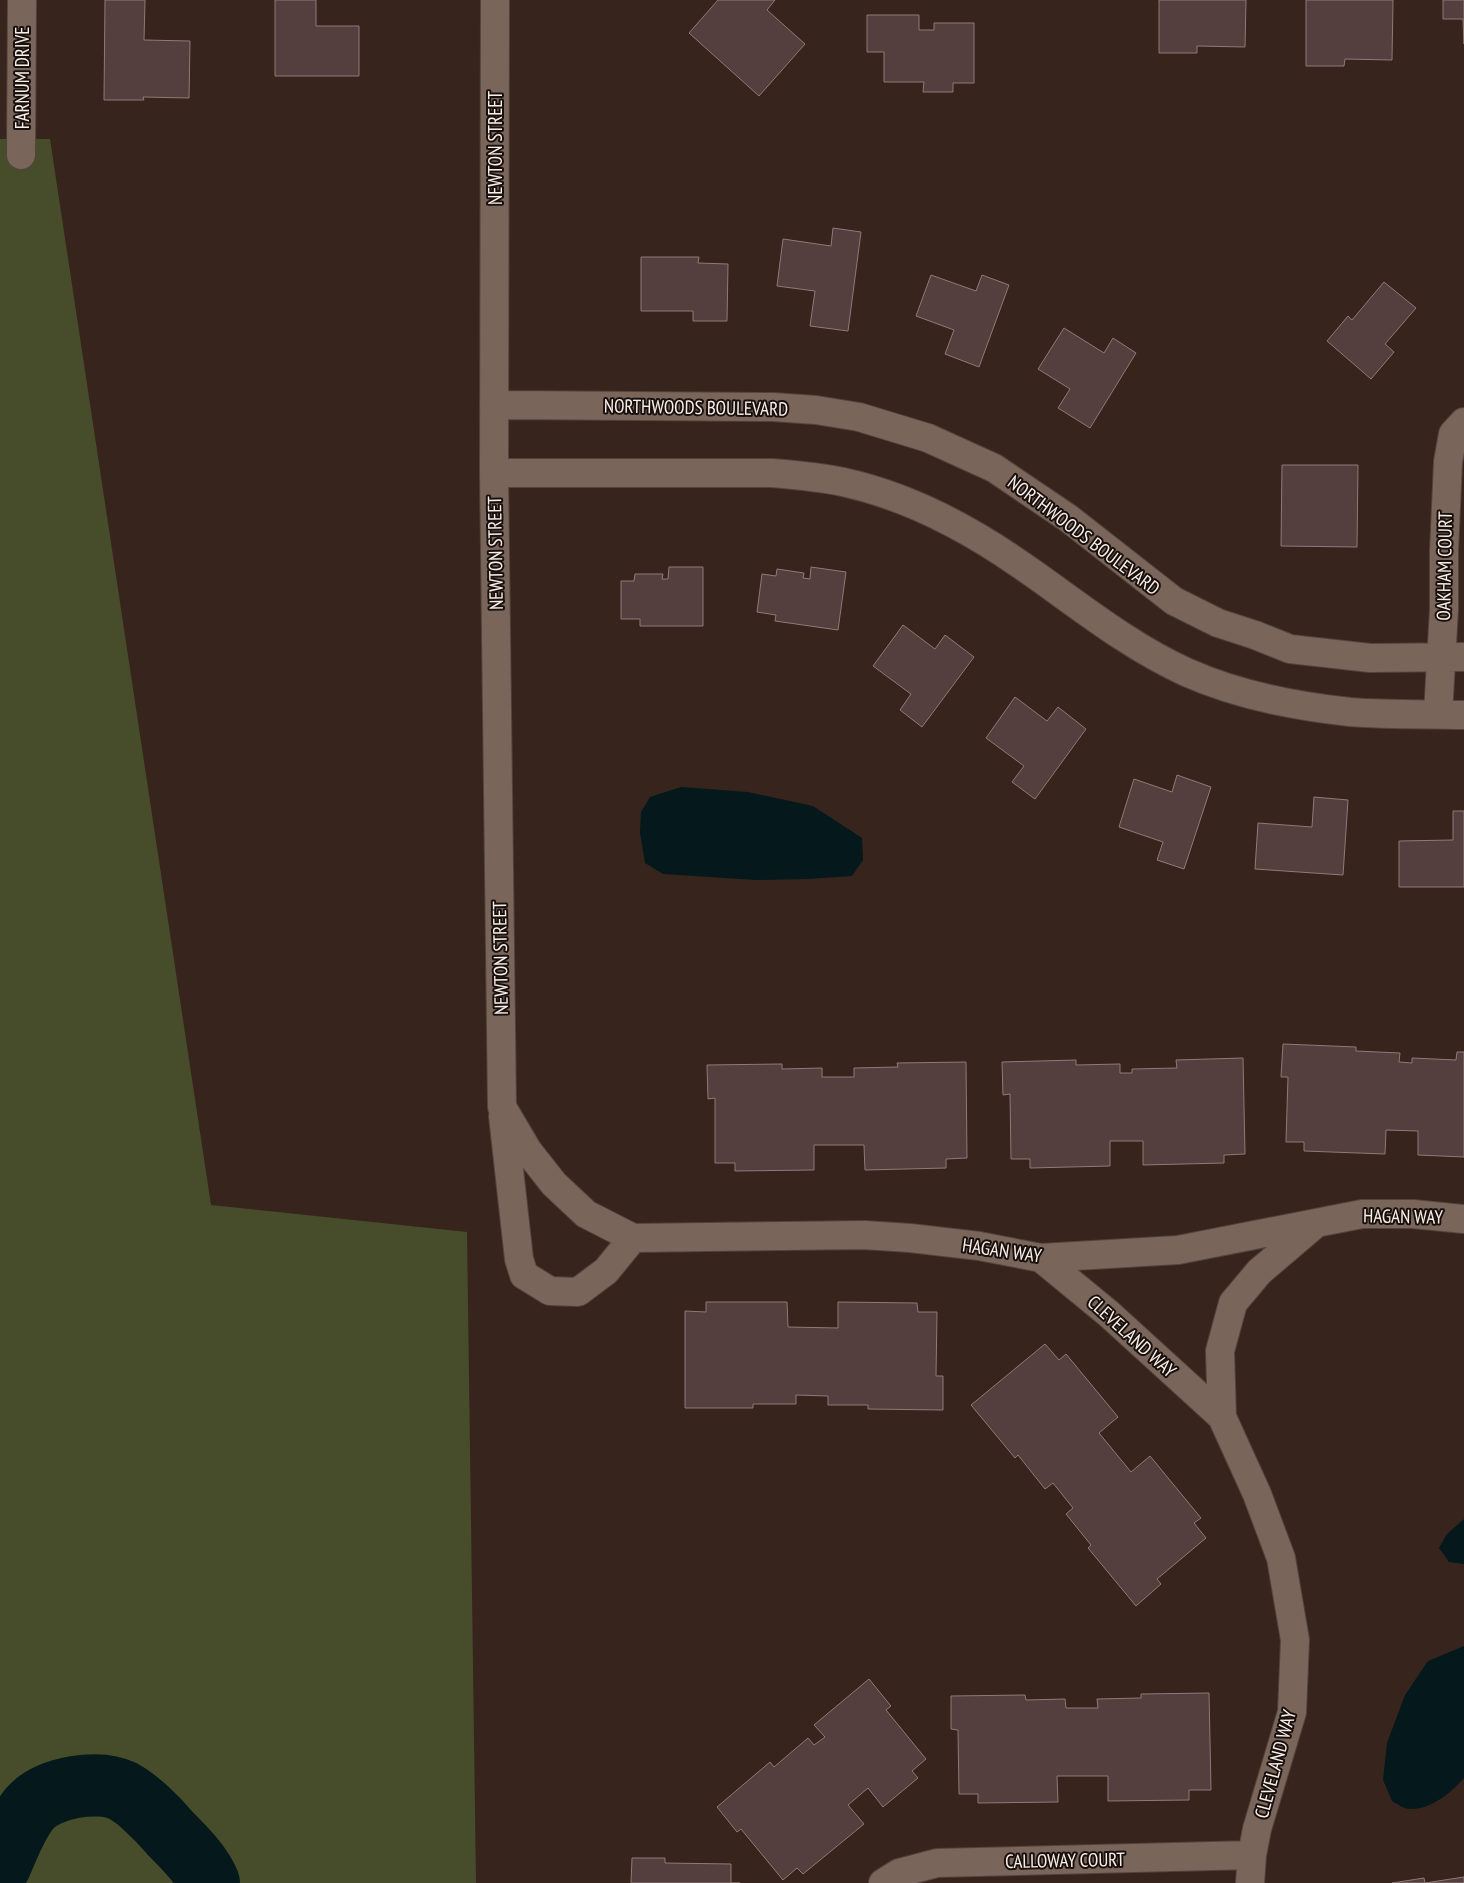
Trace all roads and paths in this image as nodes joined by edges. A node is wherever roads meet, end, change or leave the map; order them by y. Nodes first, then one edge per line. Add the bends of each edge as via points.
1 (22, 0) edge
2 (496, 0) edge
3 (21, 155) dead end
4 (494, 405) junction
5 (1464, 422) edge
6 (494, 473) junction
7 (1453, 657) edge
8 (1451, 714) edge
9 (502, 1107) junction
10 (554, 1184) joint
11 (1464, 1219) edge
12 (1317, 1222) junction
13 (633, 1238) junction
14 (1041, 1258) junction
15 (1222, 1417) junction
16 (1252, 1855) junction
17 (883, 1883) edge
18 (1250, 1883) edge

1 - 3 street, FARNUM DRIVE
2 - 4 street, NEWTON STREET
4 - 6 street, NEWTON STREET
4 - 7 street, NORTHWOODS BOULEVARD via 773,407 859,417 928,438 994,468 1068,518 1174,601 1218,623 1290,649 1370,658
5 - 7 street, OAKHAM COURT via 1453,434 1448,462
6 - 8 street via 772,473 845,483 902,500 957,525 1148,654 1226,688 1281,702 1352,712
6 - 9 street, NEWTON STREET
7 - 8 street, OAKHAM COURT
9 - 10 street, NEWTON STREET via 528,1151
9 - 13 street, NEWTON STREET via 519,1259 524,1275 550,1291 578,1292 606,1271
10 - 13 street, HAGAN WAY via 586,1214
11 - 12 street, HAGAN WAY via 1362,1214
12 - 14 street, HAGAN WAY via 1178,1250
12 - 15 street, CLEVELAND WAY via 1258,1272 1233,1303 1220,1351
13 - 14 street, HAGAN WAY via 864,1235 979,1246
14 - 15 street, CLEVELAND WAY
15 - 16 street, CLEVELAND WAY via 1257,1494 1281,1558 1295,1640 1292,1712
16 - 17 street, CALLOWAY COURT via 937,1863 899,1873
16 - 18 street, CLEVELAND WAY

